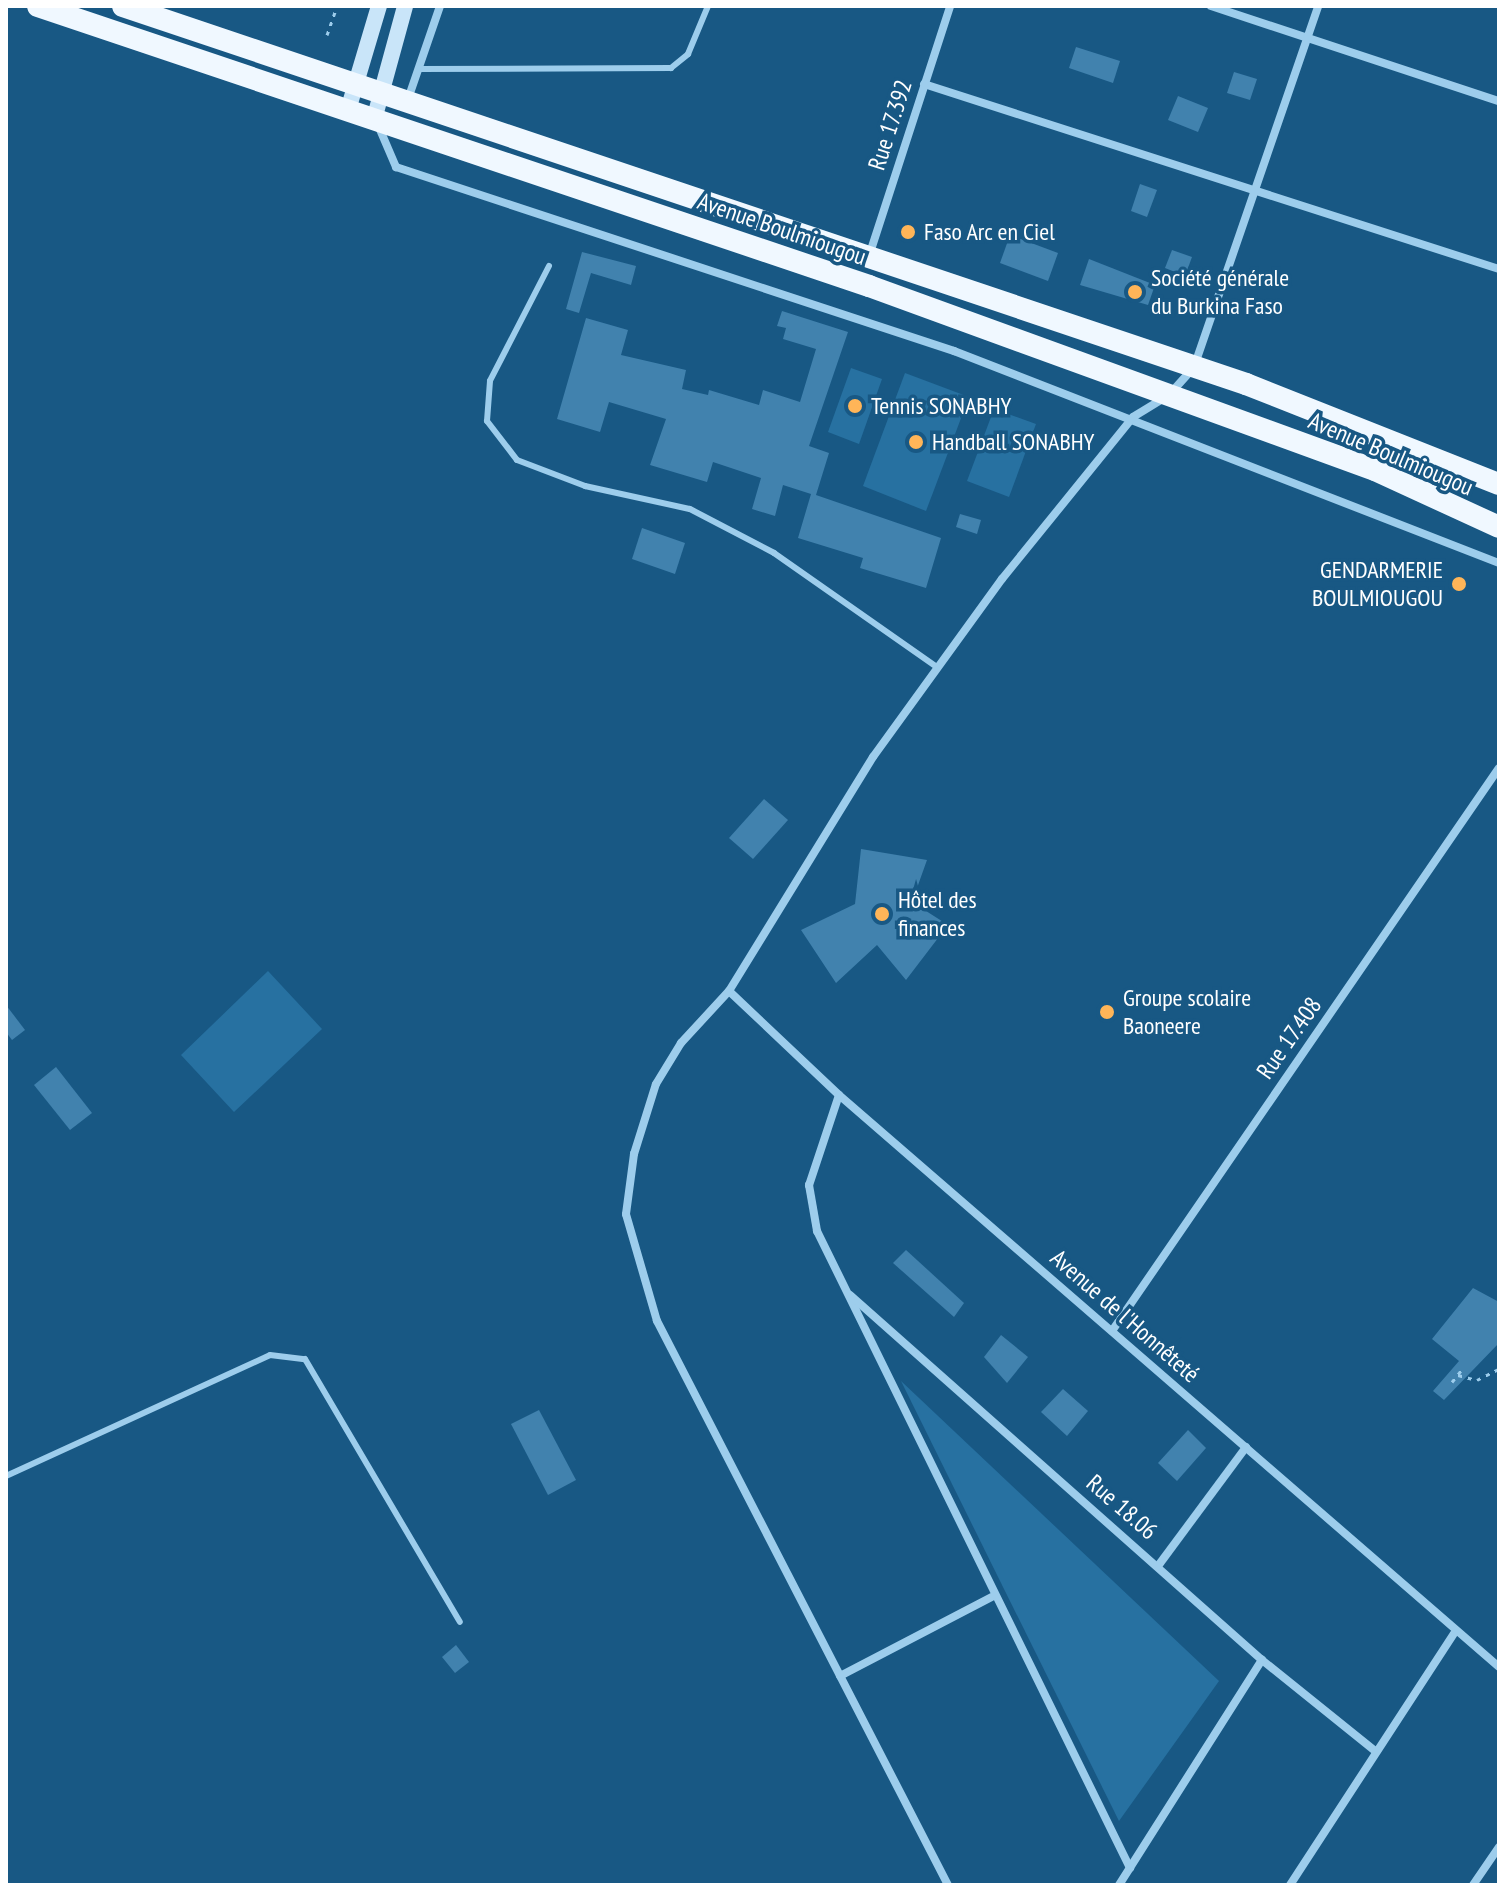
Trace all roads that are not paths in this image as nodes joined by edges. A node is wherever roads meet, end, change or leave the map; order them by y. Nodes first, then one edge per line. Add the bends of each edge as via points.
1 (38, 6) edge
2 (123, 6) edge
3 (379, 6) edge
4 (405, 6) edge
5 (440, 6) edge
6 (708, 6) edge
7 (950, 6) edge
8 (1211, 6) edge
9 (1318, 6) edge
10 (1307, 39) junction
11 (418, 69) junction
12 (354, 83) junction
13 (924, 84) junction
14 (376, 94) junction
15 (1499, 101) edge
16 (406, 103) junction
17 (348, 110) junction
18 (375, 116) junction
19 (1254, 190) junction
20 (869, 256) junction
21 (549, 266) dead end
22 (1499, 269) edge
23 (1194, 367) junction
24 (1169, 395) junction
25 (1133, 417) junction
26 (1499, 484) edge
27 (1499, 527) edge
28 (1499, 563) edge
29 (938, 668) junction
30 (1499, 768) edge
31 (729, 991) junction
32 (839, 1095) junction
33 (845, 1291) junction
34 (1112, 1331) junction
35 (1246, 1447) junction
36 (6, 1476) edge
37 (1158, 1566) junction
38 (992, 1597) junction
39 (460, 1622) dead end
40 (1456, 1630) junction
41 (1262, 1660) junction
42 (1499, 1667) edge
43 (840, 1676) junction
44 (1375, 1751) junction
45 (1499, 1847) edge
46 (1496, 1858) edge
47 (1130, 1868) junction
48 (948, 1885) edge
49 (1119, 1885) edge
50 (1290, 1885) edge
51 (1473, 1885) edge

1 - 17 highway, Avenue Boulmiougou
2 - 12 highway, Avenue Boulmiougou
3 - 12 main road
4 - 14 main road
5 - 11 street
6 - 11 lane via 688,54 671,68
7 - 13 street, Rue 17.392
8 - 10 street
9 - 10 street
10 - 15 street
10 - 19 street
11 - 16 street
12 - 14 highway, Avenue Boulmiougou
12 - 17 main road
13 - 19 street
13 - 20 street, Rue 17.392
14 - 16 highway, Avenue Boulmiougou
14 - 18 main road
16 - 20 highway, Avenue Boulmiougou
17 - 18 highway, Avenue Boulmiougou
18 - 24 highway, Avenue Boulmiougou
18 - 25 street via 396,167 777,289
19 - 22 street
19 - 23 street
20 - 23 highway, Avenue Boulmiougou
21 - 29 lane via 490,381 487,421 517,460 573,483 690,509 774,553
23 - 24 street
23 - 26 highway, Avenue Boulmiougou
24 - 25 street
24 - 27 highway, Avenue Boulmiougou via 1375,470
25 - 28 street
25 - 29 street
29 - 31 street via 791,883
30 - 34 street, Rue 17.408
31 - 32 street, Avenue de l'Honnêteté
31 - 43 street via 681,1043 656,1084 634,1154 626,1214 657,1321
32 - 33 street via 809,1185 810,1210
32 - 34 street, Avenue de l'Honnêteté
33 - 37 street, Rue 18.06
33 - 38 street
34 - 35 street, Avenue de l'Honnêteté
35 - 37 street
35 - 40 street, Avenue de l'Honnêteté
36 - 39 lane via 270,1355 305,1359
37 - 41 street, Rue 18.06
38 - 43 street
38 - 47 street
40 - 42 street, Avenue de l'Honnêteté
40 - 44 street
41 - 44 street, Rue 18.06
41 - 47 street
43 - 48 street
44 - 50 street
45 - 46 street
46 - 51 street
47 - 49 street

